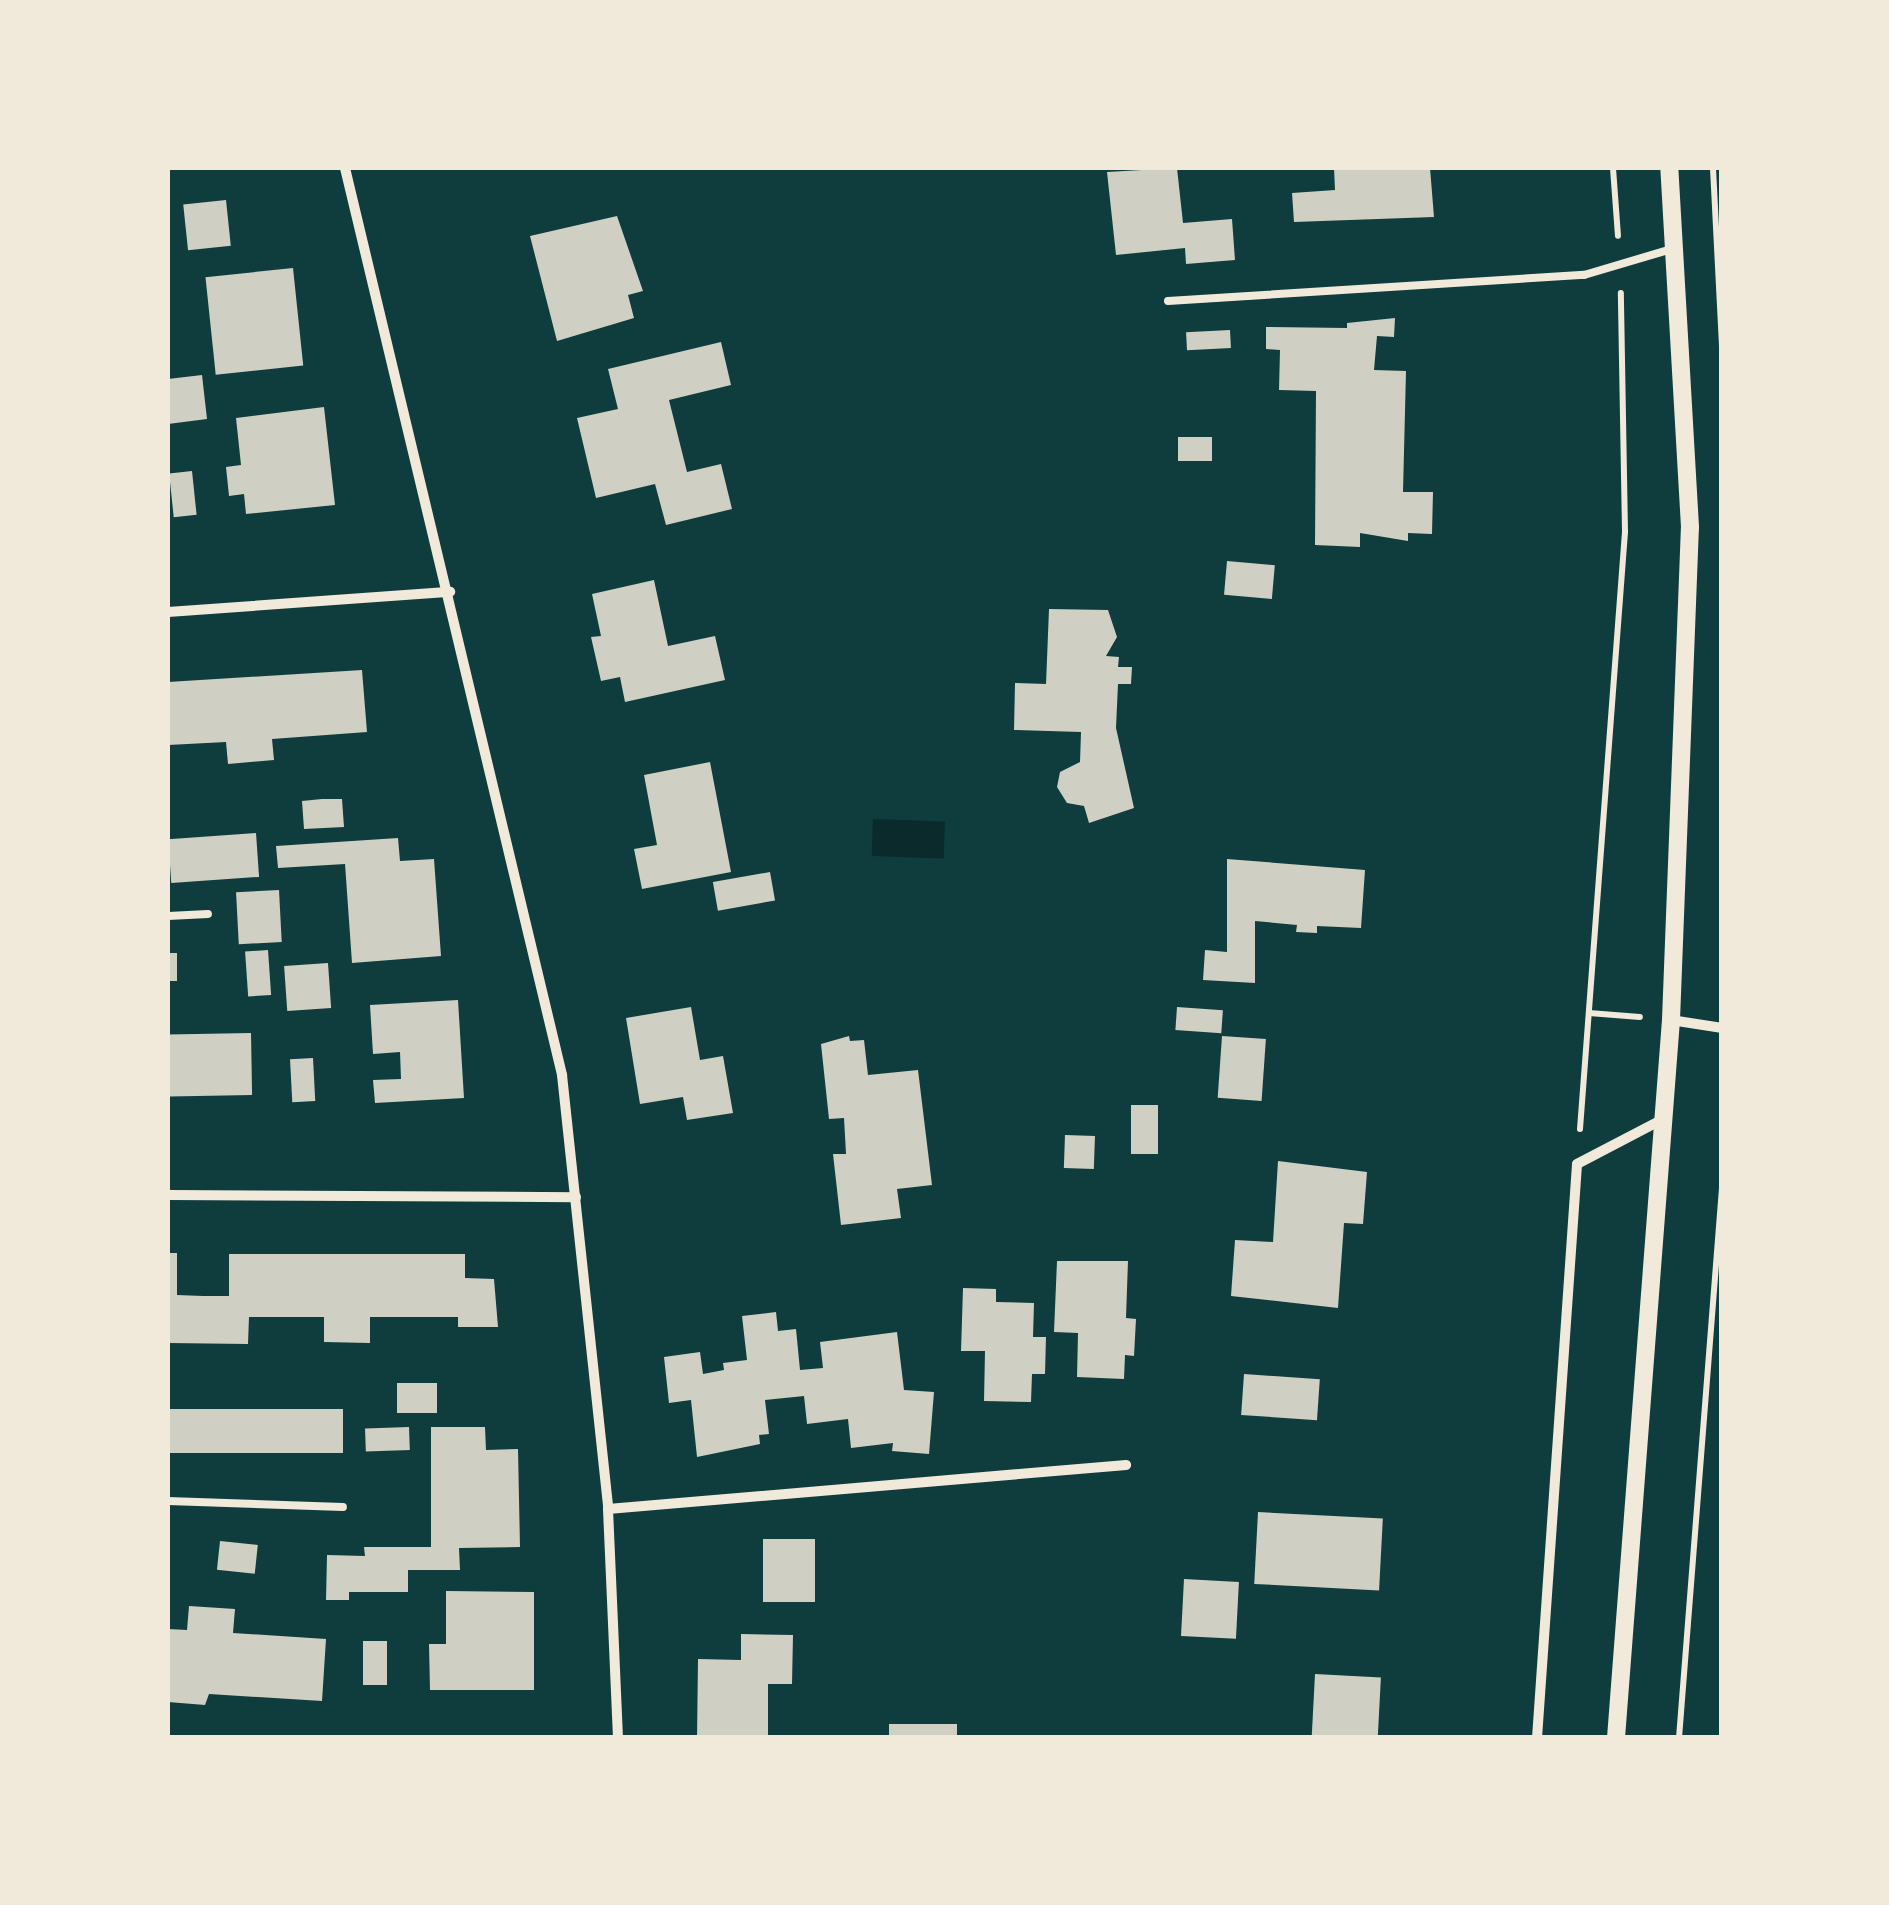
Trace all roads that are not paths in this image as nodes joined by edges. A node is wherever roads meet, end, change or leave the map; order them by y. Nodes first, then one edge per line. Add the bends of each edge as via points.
1 (345, 168) edge
2 (1669, 168) edge
3 (1676, 248) junction
4 (1168, 302) dead end
5 (450, 592) junction
6 (168, 612) edge
7 (208, 914) dead end
8 (168, 916) edge
9 (1671, 1020) junction
10 (1722, 1028) edge
11 (1664, 1118) junction
12 (168, 1195) edge
13 (576, 1197) junction
14 (1126, 1465) dead end
15 (168, 1501) edge
16 (343, 1507) dead end
17 (608, 1508) junction
18 (618, 1738) edge
19 (1537, 1738) edge
20 (1616, 1738) edge

1 - 5 street
2 - 3 street
3 - 4 lane via 1584,275
3 - 9 street via 1690,527
5 - 6 street
5 - 13 street via 562,1075
7 - 8 lane
9 - 10 street
9 - 11 street
11 - 19 street via 1577,1164
11 - 20 street
12 - 13 street
13 - 17 street
14 - 17 street
15 - 16 lane
17 - 18 street

